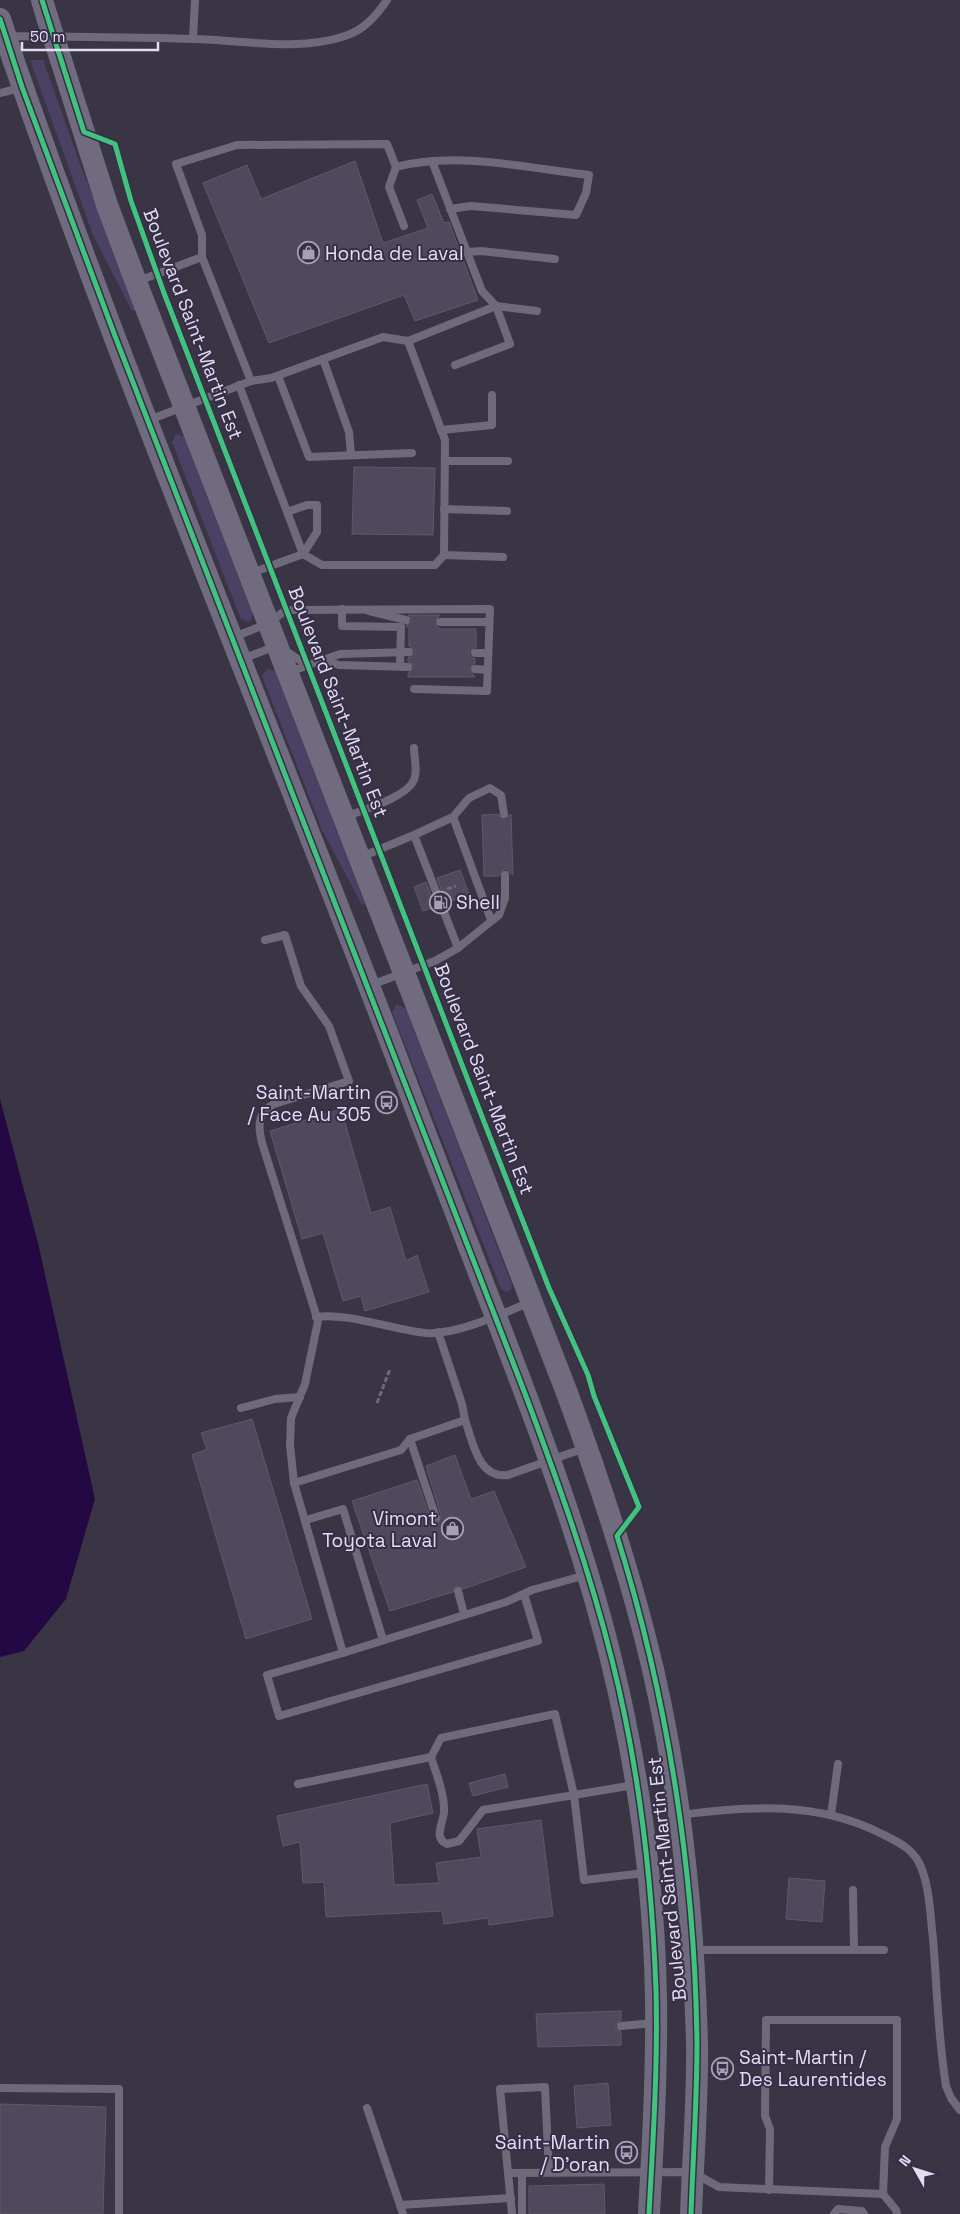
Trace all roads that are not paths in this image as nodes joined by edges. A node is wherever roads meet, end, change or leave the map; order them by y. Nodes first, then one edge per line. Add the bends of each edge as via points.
1 (195, 0) edge
2 (387, 0) edge
3 (44, 8) edge
4 (0, 19) edge
5 (0, 36) edge
6 (193, 39) junction
7 (22, 87) junction
8 (0, 93) edge
9 (432, 161) junction
10 (396, 167) junction
11 (450, 208) junction
12 (404, 226) dead end
13 (467, 252) junction
14 (202, 257) junction
15 (555, 259) dead end
16 (136, 282) junction
17 (496, 306) junction
18 (537, 311) dead end
19 (408, 341) junction
20 (323, 359) junction
21 (455, 365) dead end
22 (278, 376) junction
23 (251, 381) junction
24 (239, 385) junction
25 (492, 395) dead end
26 (184, 407) junction
27 (148, 420) junction
28 (441, 430) junction
29 (412, 453) dead end
30 (351, 456) junction
31 (445, 461) junction
32 (508, 461) dead end
33 (444, 509) junction
34 (507, 511) dead end
35 (287, 512) junction
36 (303, 554) junction
37 (444, 555) junction
38 (503, 557) dead end
39 (249, 574) junction
40 (342, 609) junction
41 (359, 609) junction
42 (406, 620) dead end
43 (440, 622) dead end
44 (489, 622) junction
45 (269, 624) junction
46 (232, 638) junction
47 (277, 646) junction
48 (400, 652) junction
49 (408, 652) dead end
50 (475, 653) dead end
51 (488, 653) junction
52 (240, 659) junction
53 (324, 660) junction
54 (400, 666) junction
55 (408, 667) dead end
56 (297, 668) junction
57 (475, 669) dead end
58 (487, 670) junction
59 (414, 689) dead end
60 (414, 748) dead end
61 (504, 814) dead end
62 (453, 817) junction
63 (343, 818) junction
64 (414, 836) junction
65 (358, 858) junction
66 (506, 876) dead end
67 (491, 920) junction
68 (266, 940) dead end
69 (458, 948) junction
70 (404, 974) junction
71 (369, 986) junction
72 (531, 1303) junction
73 (496, 1316) junction
74 (316, 1317) junction
75 (438, 1332) junction
76 (300, 1397) junction
77 (241, 1408) dead end
78 (465, 1420) junction
79 (410, 1439) junction
80 (587, 1448) junction
81 (550, 1460) junction
82 (294, 1484) junction
83 (436, 1518) dead end
84 (306, 1520) junction
85 (588, 1575) junction
86 (458, 1591) dead end
87 (524, 1594) junction
88 (464, 1614) junction
89 (383, 1640) junction
90 (344, 1653) junction
91 (431, 1757) junction
92 (838, 1764) dead end
93 (298, 1784) dead end
94 (635, 1784) junction
95 (574, 1795) junction
96 (831, 1815) junction
97 (679, 1816) junction
98 (648, 1872) junction
99 (853, 1890) dead end
100 (692, 1950) junction
101 (854, 1950) junction
102 (884, 1950) dead end
103 (656, 2023) junction
104 (621, 2026) dead end
105 (0, 2088) edge
106 (367, 2108) dead end
107 (960, 2110) edge
108 (651, 2171) junction
109 (549, 2172) junction
110 (692, 2172) junction
111 (522, 2173) junction
112 (508, 2174) junction
113 (769, 2190) junction
114 (883, 2194) junction
115 (511, 2198) junction
116 (400, 2205) junction
117 (119, 2214) edge
118 (403, 2214) edge
119 (512, 2214) edge
120 (522, 2214) edge
121 (649, 2214) edge
122 (691, 2214) edge
123 (834, 2214) edge
124 (864, 2214) edge
125 (896, 2214) edge

1 - 6 lane
2 - 6 lane via 368,24 330,40 296,43
3 - 16 main road, Boulevard Saint-Martin Est, bridge via 107,205
4 - 7 main road, Boulevard Saint-Martin Est, bridge
5 - 6 lane
7 - 8 lane
7 - 27 main road, Boulevard Saint-Martin Est
9 - 10 lane
9 - 11 lane
9 - 11 lane via 465,161 589,175 586,193 576,216 471,206
10 - 12 lane via 389,187
10 - 14 lane via 387,144 236,145 176,164 202,235
11 - 13 lane
13 - 15 lane
13 - 17 lane via 482,292
14 - 16 lane
14 - 23 lane
16 - 26 main road, Boulevard Saint-Martin Est
17 - 18 lane
17 - 19 lane
17 - 21 lane via 510,344
19 - 20 lane via 383,337
19 - 28 lane
20 - 22 lane
20 - 30 lane via 349,432
22 - 23 lane
22 - 30 lane via 309,457
23 - 24 lane
24 - 26 lane
24 - 35 lane
25 - 28 lane via 492,425
26 - 27 lane
26 - 39 main road, Boulevard Saint-Martin Est
27 - 46 main road, Boulevard Saint-Martin Est
28 - 31 lane via 445,440
29 - 30 lane
31 - 32 lane
31 - 33 lane
33 - 34 lane
33 - 37 lane
35 - 36 lane
35 - 36 lane via 317,505 317,532
36 - 37 lane via 322,565 435,565
36 - 39 lane
37 - 38 lane
39 - 45 main road, Boulevard Saint-Martin Est
40 - 41 lane
40 - 45 lane via 286,610
40 - 48 lane via 342,626 401,627
41 - 42 lane
41 - 44 lane via 490,609
43 - 44 lane
44 - 51 lane
45 - 46 lane
45 - 47 main road, Boulevard Saint-Martin Est
46 - 52 main road, Boulevard Saint-Martin Est
47 - 52 lane
47 - 56 main road, Boulevard Saint-Martin Est
48 - 49 lane
48 - 53 lane via 340,654
48 - 54 lane
50 - 51 lane
51 - 58 lane
52 - 71 main road, Boulevard Saint-Martin Est
53 - 54 lane via 340,665
53 - 56 lane
54 - 55 lane
56 - 63 main road, Boulevard Saint-Martin Est
57 - 58 lane
58 - 59 lane via 487,691
60 - 63 lane via 416,774 408,787 389,800
61 - 62 lane via 501,795 490,788 469,798
62 - 64 lane
62 - 67 lane
63 - 65 main road, Boulevard Saint-Martin Est
64 - 65 lane
64 - 69 lane
65 - 70 main road, Boulevard Saint-Martin Est
66 - 67 lane via 501,911
67 - 69 lane
68 - 74 lane via 285,935 301,986 329,1026 348,1081 274,1104 264,1111 258,1124
69 - 70 lane
70 - 71 lane
70 - 72 main road, Boulevard Saint-Martin Est
71 - 73 main road, Boulevard Saint-Martin Est
72 - 73 lane
72 - 80 main road, Boulevard Saint-Martin Est
73 - 75 lane
73 - 81 main road, Boulevard Saint-Martin Est
74 - 75 lane via 331,1316 398,1329
74 - 76 lane via 317,1331
75 - 78 lane
76 - 77 lane via 275,1398
76 - 82 lane via 290,1428
78 - 79 lane
78 - 81 lane via 478,1457 485,1467 498,1475 508,1475
79 - 82 lane via 401,1450
79 - 83 lane
80 - 81 lane
80 - 97 main road, Boulevard Saint-Martin Est via 645,1635
81 - 85 main road, Boulevard Saint-Martin Est
82 - 84 lane
84 - 89 lane via 343,1509
84 - 90 lane
85 - 87 lane
85 - 94 main road, Boulevard Saint-Martin Est via 612,1662
86 - 88 lane
87 - 88 lane
87 - 90 lane via 538,1641 279,1716 267,1675
88 - 89 lane
89 - 90 lane
91 - 93 lane
91 - 95 lane via 441,1738 555,1714
91 - 95 lane via 444,1804 439,1835 447,1844 459,1842 483,1810
92 - 96 lane
94 - 95 lane
94 - 98 main road, Boulevard Saint-Martin Est
95 - 98 lane via 584,1880
96 - 97 lane via 772,1807
96 - 107 lane via 865,1825 900,1843 920,1863 929,1903 945,2079 951,2098
97 - 100 main road, Boulevard Saint-Martin Est
98 - 103 main road, Boulevard Saint-Martin Est
99 - 101 lane
100 - 101 lane
100 - 110 main road, Boulevard Saint-Martin Est via 697,2044
101 - 102 lane
103 - 104 lane
103 - 108 main road, Boulevard Saint-Martin Est
105 - 117 lane via 119,2089
106 - 116 lane
108 - 109 lane
108 - 110 lane
108 - 121 main road, Boulevard Saint-Martin Est
109 - 111 lane
109 - 112 lane via 545,2087 500,2089
110 - 113 lane via 719,2188
110 - 122 main road, Boulevard Saint-Martin Est
111 - 112 lane
111 - 120 lane
112 - 115 lane
113 - 114 lane
113 - 114 lane via 770,2129 764,2116 766,2020 897,2020 897,2119 885,2147
114 - 125 lane
115 - 116 lane
115 - 119 lane
116 - 118 lane
123 - 124 lane via 838,2210 862,2211

